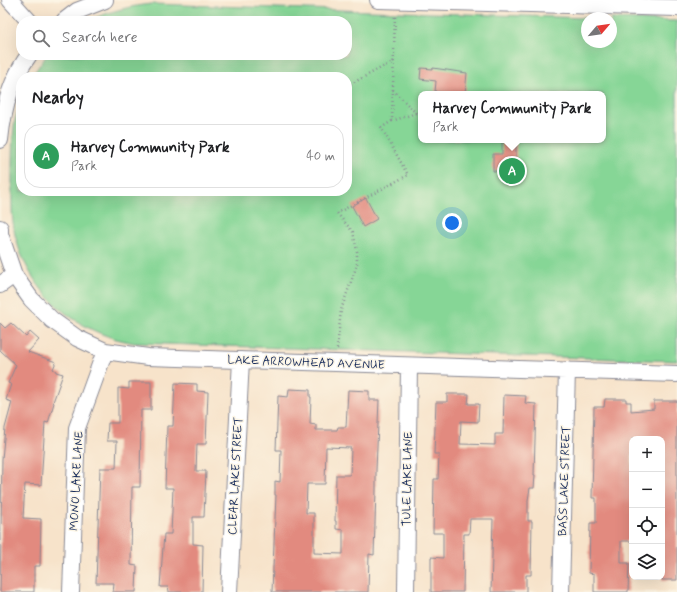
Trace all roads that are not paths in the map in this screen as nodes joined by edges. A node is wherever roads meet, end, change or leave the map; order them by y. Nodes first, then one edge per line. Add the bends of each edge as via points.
1 (10, 0) edge
2 (105, 0) edge
3 (378, 0) edge
4 (396, 1) edge
5 (442, 1) edge
6 (600, 3) edge
7 (677, 8) edge
8 (24, 16) edge
9 (70, 16) edge
10 (25, 60) edge
11 (19, 72) edge
12 (16, 78) edge
13 (0, 140) edge
14 (0, 228) edge
15 (14, 275) junction
16 (0, 285) edge
17 (105, 351) junction
18 (240, 360) junction
19 (409, 366) junction
20 (567, 370) junction
21 (677, 374) edge
22 (71, 592) edge
23 (229, 592) edge
24 (406, 592) edge
25 (561, 592) edge

1 - 8 street
2 - 9 street
3 - 4 street
4 - 5 street
5 - 6 street
6 - 7 street
10 - 11 street
12 - 13 street via 2,118
14 - 15 street, LAKE ARROWHEAD AVENUE
15 - 16 street
15 - 17 street, LAKE ARROWHEAD AVENUE via 31,299 52,320 77,338
17 - 18 street, LAKE ARROWHEAD AVENUE via 148,357
17 - 22 street, MONO LAKE LANE via 77,428
18 - 19 street, LAKE ARROWHEAD AVENUE
18 - 23 street, CLEAR LAKE STREET
19 - 20 street, LAKE ARROWHEAD AVENUE
19 - 24 street, TULE LAKE LANE
20 - 21 street, LAKE ARROWHEAD AVENUE
20 - 25 street, BASS LAKE STREET

